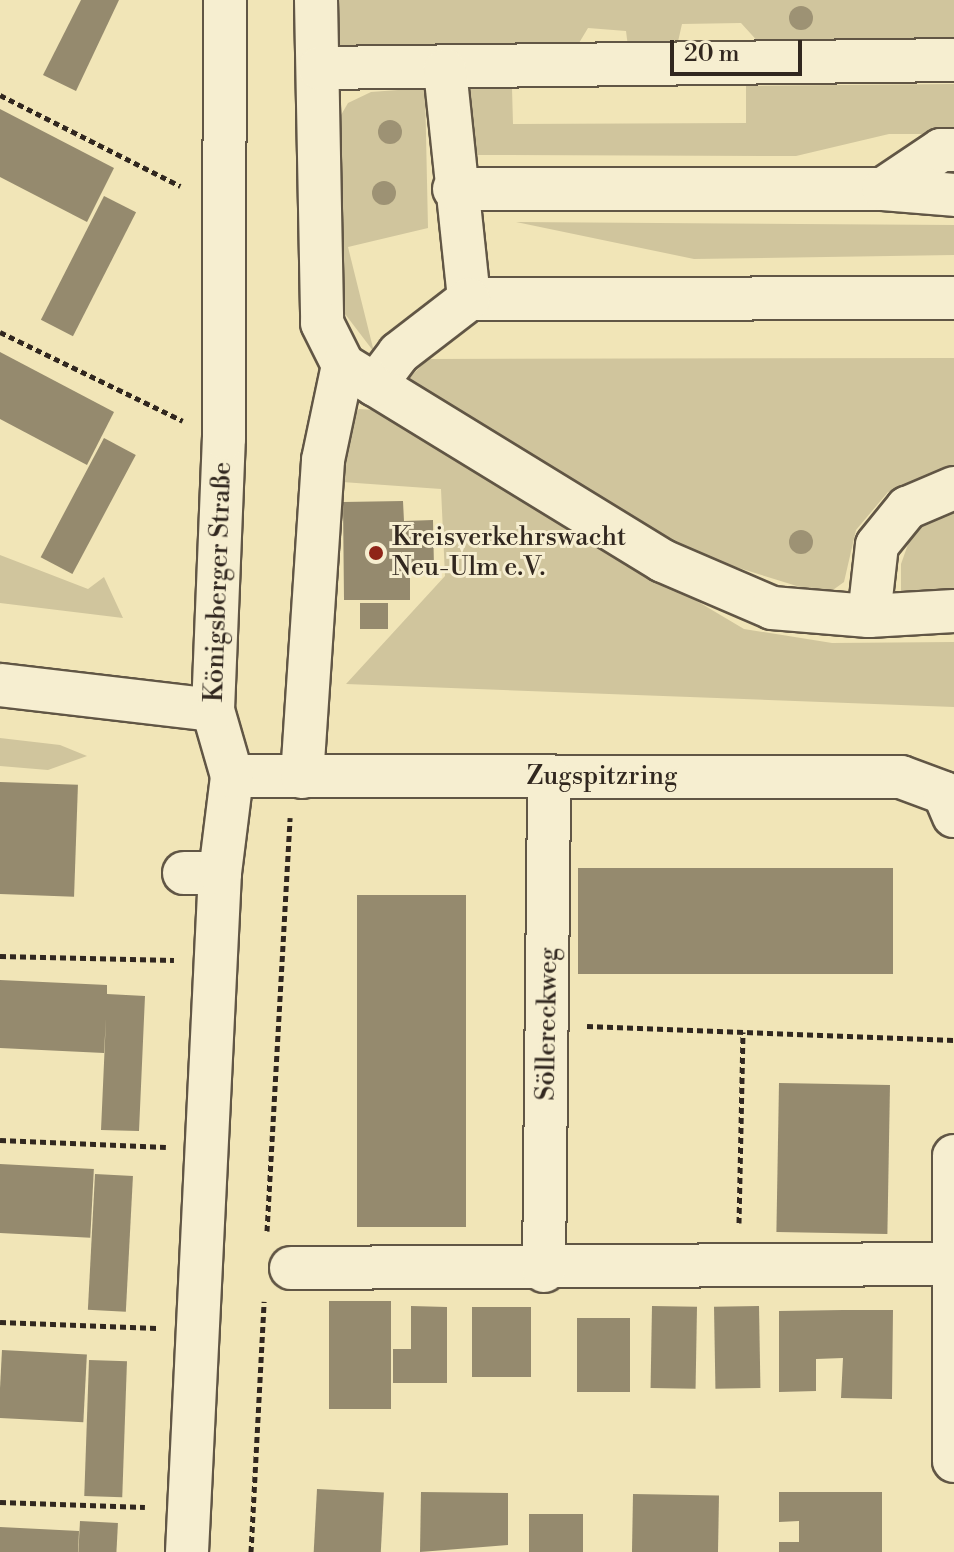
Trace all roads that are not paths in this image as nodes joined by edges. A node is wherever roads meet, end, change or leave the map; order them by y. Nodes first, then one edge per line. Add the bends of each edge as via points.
1 (225, 0) edge
2 (316, 0) edge
3 (954, 60) edge
4 (319, 68) junction
5 (445, 70) junction
6 (954, 150) edge
7 (454, 189) junction
8 (883, 189) junction
9 (954, 195) edge
10 (954, 298) edge
11 (469, 299) junction
12 (359, 375) junction
13 (954, 488) edge
14 (954, 611) edge
15 (869, 616) junction
16 (0, 685) edge
17 (213, 710) junction
18 (232, 776) junction
19 (297, 777) junction
20 (549, 777) junction
21 (951, 796) edge
22 (954, 1156) edge
23 (274, 1262) road end
24 (950, 1264) junction
25 (544, 1271) junction
26 (954, 1461) edge
27 (187, 1552) edge

1 - 17 street, Königsberger Straße via 224,438
2 - 4 street
3 - 5 street
4 - 5 street
4 - 12 street via 322,323
5 - 7 street
6 - 8 street via 941,150
7 - 8 street
7 - 11 street
8 - 9 street
10 - 11 street
11 - 12 street via 399,353
12 - 15 street via 663,561 772,608
12 - 19 street via 323,460
13 - 15 street via 907,508 877,545
14 - 15 street
16 - 17 street
17 - 18 street, Königsberger Straße
18 - 19 street, Zugspitzring
18 - 27 street, Königsberger Straße via 202,873 215,961
19 - 20 street, Zugspitzring
20 - 21 street, Zugspitzring via 901,777
20 - 25 street, Söllereckweg
22 - 24 street
23 - 25 street
24 - 25 street
24 - 26 street

